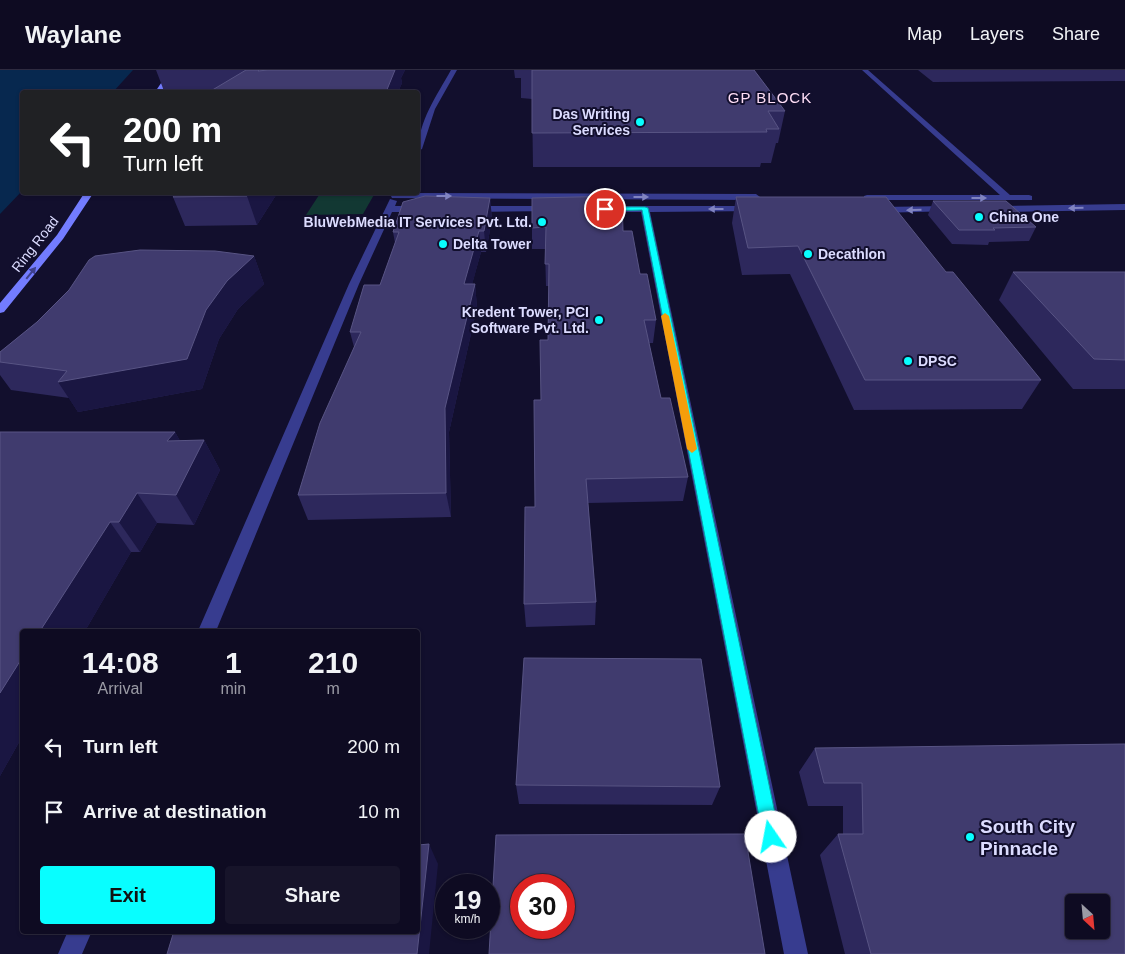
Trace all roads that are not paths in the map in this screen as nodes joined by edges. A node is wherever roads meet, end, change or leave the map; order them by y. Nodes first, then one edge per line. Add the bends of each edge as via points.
1 (173, 70) edge
2 (454, 70) edge
3 (865, 70) edge
4 (159, 90) edge
5 (420, 142) edge
6 (420, 194) edge
7 (88, 195) edge
8 (395, 195) edge
9 (762, 197) edge
10 (860, 198) edge
11 (1008, 198) junction
12 (1037, 198) dead end
13 (1076, 198) dead end
14 (1104, 198) junction
15 (1125, 198) edge
16 (1121, 207) edge
17 (645, 208) junction
18 (388, 209) junction
19 (428, 209) edge
20 (458, 209) edge
21 (566, 209) edge
22 (596, 209) edge
23 (767, 209) edge
24 (960, 209) edge
25 (990, 209) edge
26 (872, 210) edge
27 (1125, 213) edge
28 (0, 310) edge
29 (208, 629) edge
30 (79, 934) edge
31 (70, 954) edge
32 (796, 954) edge

1 - 4 street
2 - 5 street via 429,109
3 - 11 street
6 -> 9 street
28 -> 7 street, Ring Road via 60,237
8 - 18 street
10 -> 11 street
11 - 12 street
13 - 14 street
14 - 15 street
14 - 16 street
16 -> 25 street
16 - 27 street
17 - 22 street
23 -> 17 street
17 - 32 street
18 - 19 street
18 - 29 street
20 - 21 street
24 -> 26 street
30 - 31 street

